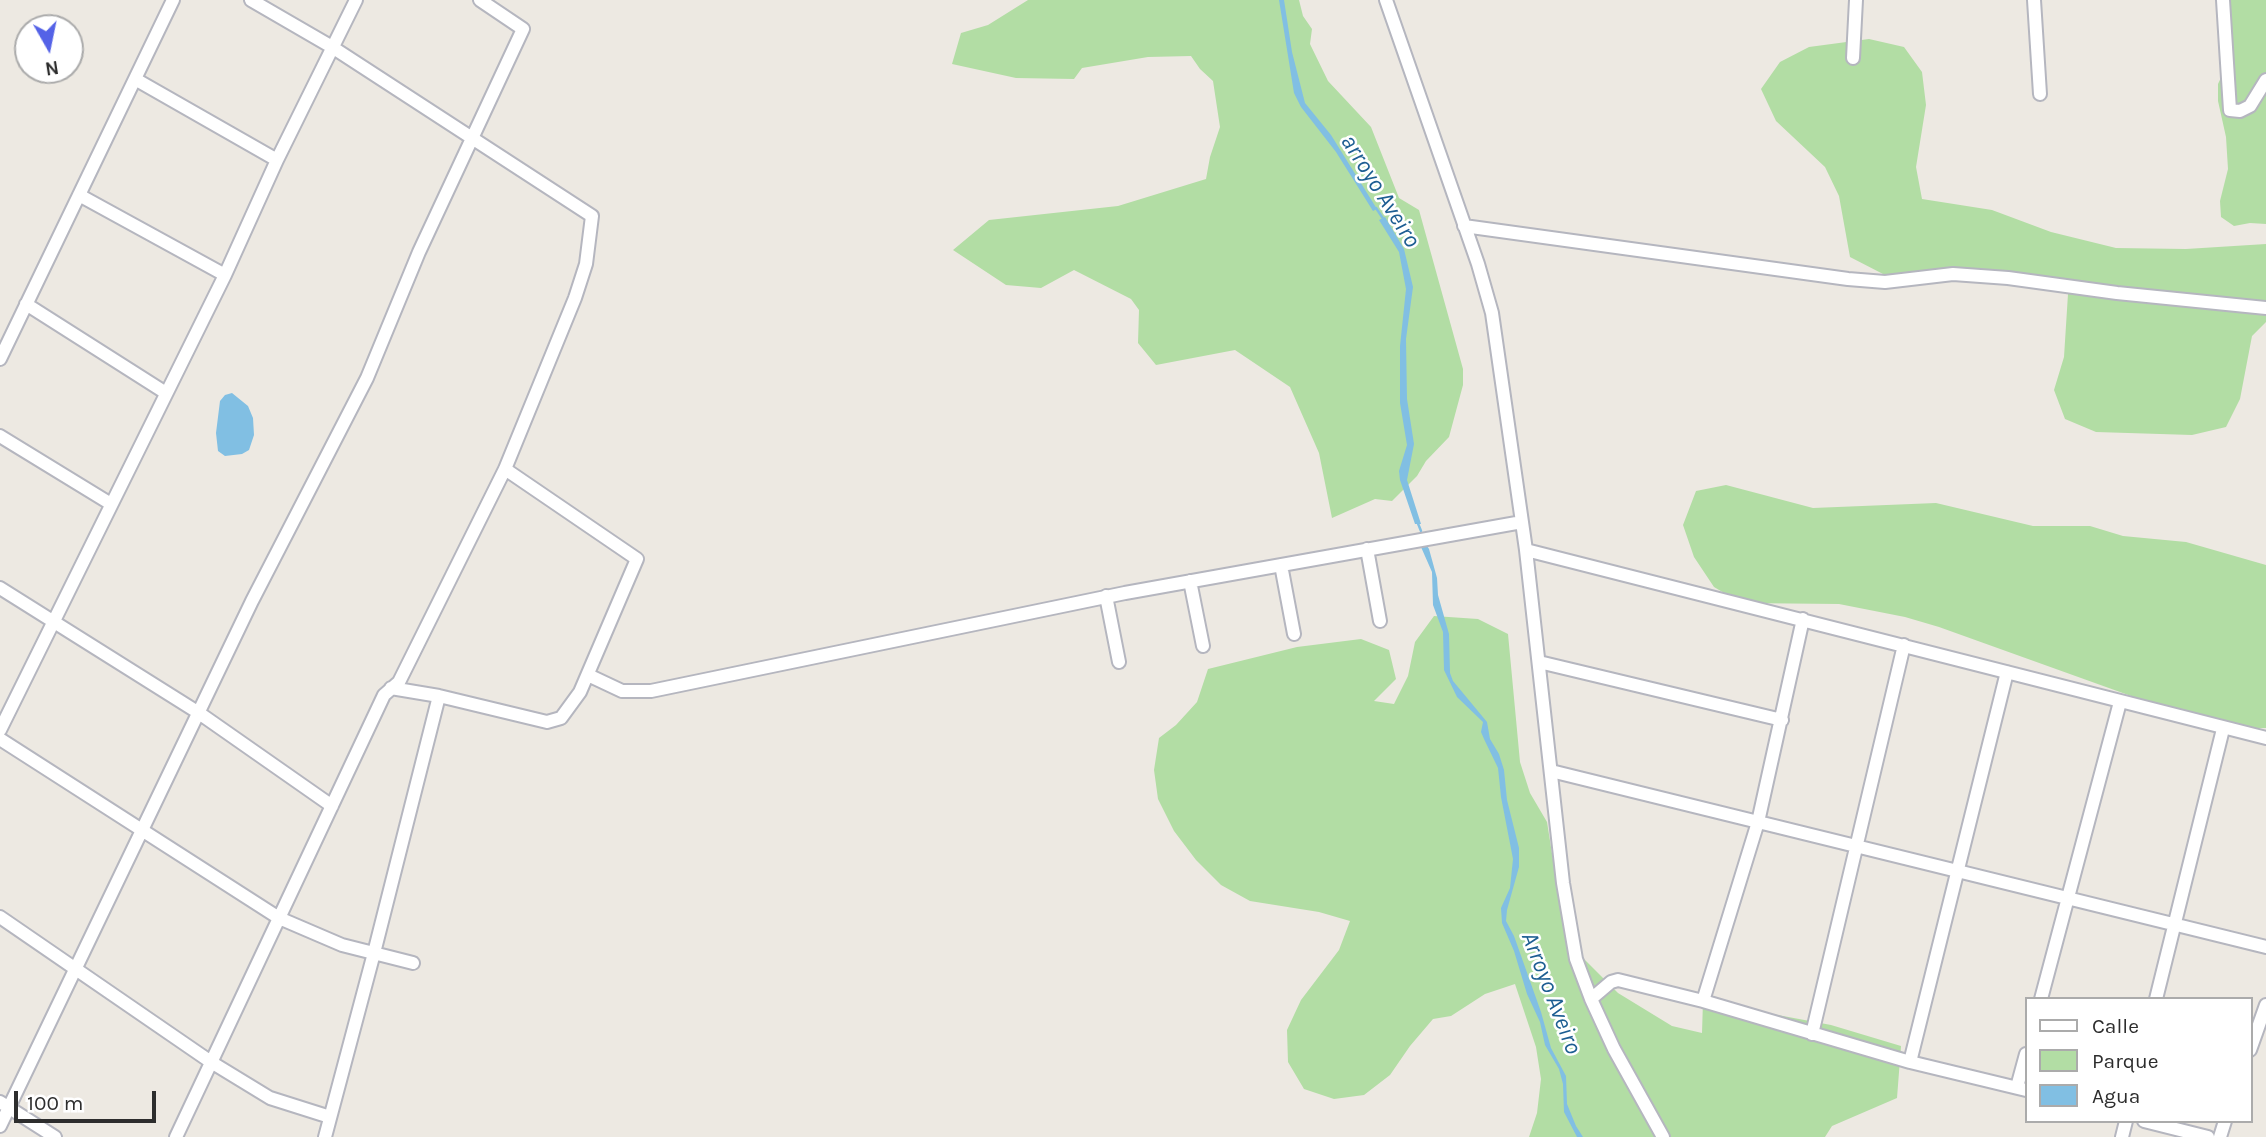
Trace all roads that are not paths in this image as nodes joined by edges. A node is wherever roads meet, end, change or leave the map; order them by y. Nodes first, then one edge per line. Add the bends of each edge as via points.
1 (173, 0) edge
2 (251, 0) edge
3 (356, 0) edge
4 (480, 0) edge
5 (1386, 0) edge
6 (1856, 0) edge
7 (2034, 0) edge
8 (2223, 0) edge
9 (332, 47) junction
10 (1853, 58) dead end
11 (135, 79) junction
12 (2266, 80) edge
13 (2040, 94) dead end
14 (472, 138) junction
15 (277, 160) junction
16 (79, 195) junction
17 (1464, 226) junction
18 (225, 275) junction
19 (26, 304) junction
20 (2266, 308) edge
21 (0, 359) edge
22 (166, 393) junction
23 (0, 436) edge
24 (506, 470) junction
25 (111, 504) junction
26 (1522, 522) junction
27 (1367, 549) junction
28 (1526, 550) junction
29 (1281, 565) junction
30 (1190, 581) junction
31 (0, 588) edge
32 (1106, 597) junction
33 (1803, 619) junction
34 (1380, 621) dead end
35 (54, 622) junction
36 (1294, 634) dead end
37 (1905, 645) junction
38 (1203, 646) dead end
39 (1119, 662) dead end
40 (1539, 662) junction
41 (2007, 672) junction
42 (588, 675) junction
43 (391, 688) junction
44 (439, 696) junction
45 (2120, 702) junction
46 (199, 713) junction
47 (1782, 720) junction
48 (2223, 729) junction
49 (0, 730) edge
50 (2266, 738) edge
51 (0, 739) edge
52 (1550, 771) junction
53 (332, 806) junction
54 (1758, 822) junction
55 (142, 831) junction
56 (1857, 846) junction
57 (1958, 871) junction
58 (2068, 898) junction
59 (0, 917) edge
60 (279, 918) junction
61 (2175, 925) junction
62 (2266, 947) edge
63 (374, 953) junction
64 (413, 963) dead end
65 (76, 969) junction
66 (2042, 997) edge
67 (2157, 997) edge
68 (1591, 999) junction
69 (1703, 1002) junction
70 (2266, 1005) edge
71 (1812, 1034) junction
72 (2252, 1044) edge
73 (211, 1062) junction
74 (1910, 1062) junction
75 (2024, 1072) edge
76 (2022, 1089) edge
77 (5, 1105) edge
78 (330, 1117) junction
79 (2152, 1123) edge
80 (0, 1126) edge
81 (55, 1137) edge
82 (176, 1137) edge
83 (325, 1137) edge
84 (1663, 1137) edge
85 (2208, 1137) edge

1 - 11 street
2 - 9 street
3 - 9 street
4 - 14 street via 523,29
5 - 17 street
6 - 10 street
7 - 13 street
8 - 12 street via 2230,110 2250,106
9 - 14 street
9 - 15 street
11 - 15 street
11 - 16 street
14 - 24 street via 592,216 586,264 575,298
14 - 46 street via 367,378
15 - 18 street
16 - 18 street
16 - 19 street
17 - 20 street via 1848,279 1885,282 1953,274
17 - 26 street via 1492,313
18 - 22 street
19 - 21 street
19 - 22 street
22 - 25 street
23 - 25 street
24 - 42 street via 637,559
24 - 43 street via 399,682
25 - 35 street
26 - 27 street
26 - 28 street
27 - 29 street
27 - 34 street
28 - 33 street
28 - 40 street
29 - 30 street
29 - 36 street
30 - 32 street
30 - 38 street
31 - 35 street
32 - 39 street
32 - 42 street via 651,691 622,691
33 - 37 street
33 - 47 street
35 - 46 street
35 - 49 street
37 - 41 street
37 - 56 street
40 - 47 street
40 - 52 street
41 - 45 street
41 - 57 street
42 - 44 street via 573,705 561,718 547,722
43 - 44 street
43 - 53 street
44 - 63 street
45 - 48 street
45 - 58 street
46 - 53 street
46 - 55 street
47 - 54 street
48 - 50 street
48 - 61 street
51 - 55 street
52 - 54 street
52 - 68 street via 1566,906 1576,959
53 - 60 street
54 - 56 street
54 - 69 street
55 - 60 street
55 - 65 street
56 - 57 street
56 - 71 street
57 - 58 street
57 - 74 street
58 - 61 street
58 - 66 street
59 - 65 street
60 - 63 street via 342,945
60 - 73 street
61 - 62 street
61 - 67 street
63 - 64 street
63 - 78 street
65 - 73 street
65 - 77 street
68 - 69 street via 1618,980
68 - 84 street
69 - 71 street
70 - 72 street
71 - 74 street
73 - 78 street via 270,1098
73 - 82 street
74 - 76 street
75 - 76 street
77 - 80 street
77 - 81 street
78 - 83 street
79 - 85 street

